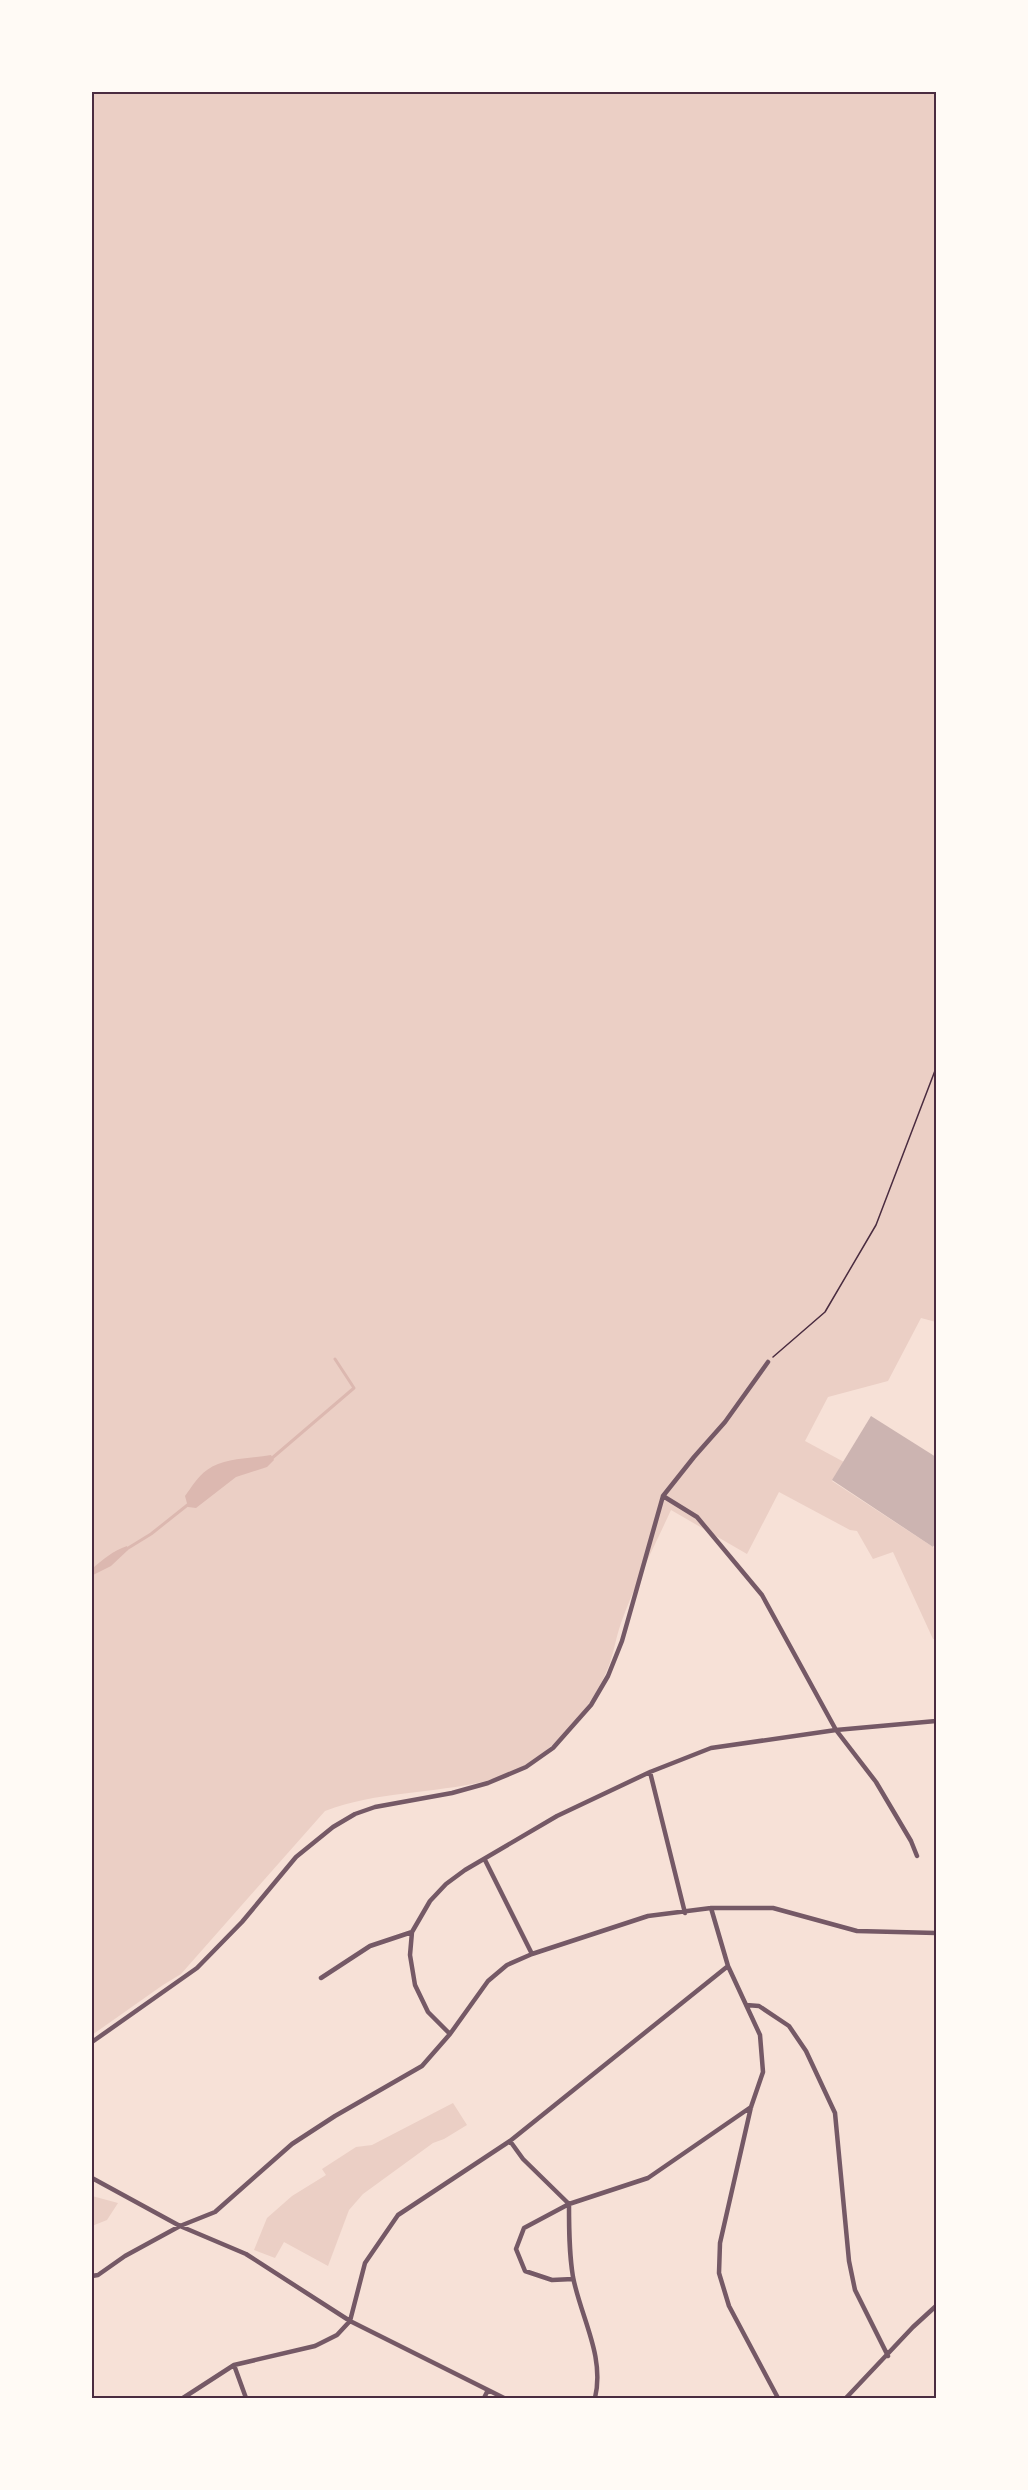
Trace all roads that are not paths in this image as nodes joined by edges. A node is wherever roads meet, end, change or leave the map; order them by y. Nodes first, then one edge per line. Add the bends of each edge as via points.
1 (768, 1362) road end
2 (663, 1496) junction
3 (936, 1721) edge
4 (836, 1730) junction
5 (650, 1772) junction
6 (917, 1856) dead end
7 (485, 1860) junction
8 (711, 1908) junction
9 (685, 1913) junction
10 (412, 1932) junction
11 (936, 1933) edge
12 (532, 1954) junction
13 (728, 1966) junction
14 (321, 1978) dead end
15 (746, 2006) junction
16 (450, 2034) junction
17 (92, 2042) edge
18 (751, 2107) junction
19 (510, 2141) junction
20 (92, 2178) edge
21 (569, 2204) junction
22 (180, 2226) junction
23 (92, 2276) edge
24 (573, 2279) junction
25 (936, 2306) edge
26 (350, 2321) junction
27 (888, 2356) junction
28 (234, 2365) junction
29 (488, 2390) junction
30 (183, 2398) edge
31 (246, 2398) edge
32 (484, 2398) edge
33 (504, 2398) edge
34 (595, 2398) edge
35 (778, 2398) edge
36 (846, 2398) edge

1 - 2 street via 725,1422
2 - 4 street via 697,1517 762,1595
2 - 17 street via 622,1641 608,1676 591,1705 553,1748 526,1767 488,1784 375,1807 333,1827 296,1857 197,1968
3 - 4 street
4 - 5 street via 711,1748
4 - 6 street via 876,1782
5 - 7 street via 557,1816
5 - 9 street
7 - 10 street via 446,1884 430,1901
7 - 12 street
8 - 9 street
8 - 11 street via 773,1908 857,1931
8 - 13 street
9 - 12 street via 648,1916
10 - 14 street via 370,1946
10 - 16 street via 410,1955 415,1985 428,2012
12 - 16 street via 507,1965 488,1982
13 - 15 street
13 - 19 street
15 - 18 street via 760,2035 763,2072
15 - 27 street via 759,2006 789,2026 807,2051 835,2114 855,2290
16 - 22 street via 422,2066 292,2145 215,2212
18 - 21 street via 648,2178
18 - 35 street via 720,2243 719,2273 729,2306
19 - 21 street
19 - 26 street via 398,2215 365,2263
20 - 22 street
21 - 24 street
21 - 24 street via 525,2228 516,2248 525,2271 552,2280
22 - 23 street
22 - 26 street via 246,2254
24 - 34 street via 595,2350
25 - 27 street
26 - 28 street via 337,2335 315,2346
26 - 29 street
27 - 36 street
28 - 30 street
28 - 31 street
29 - 32 street
29 - 33 street

